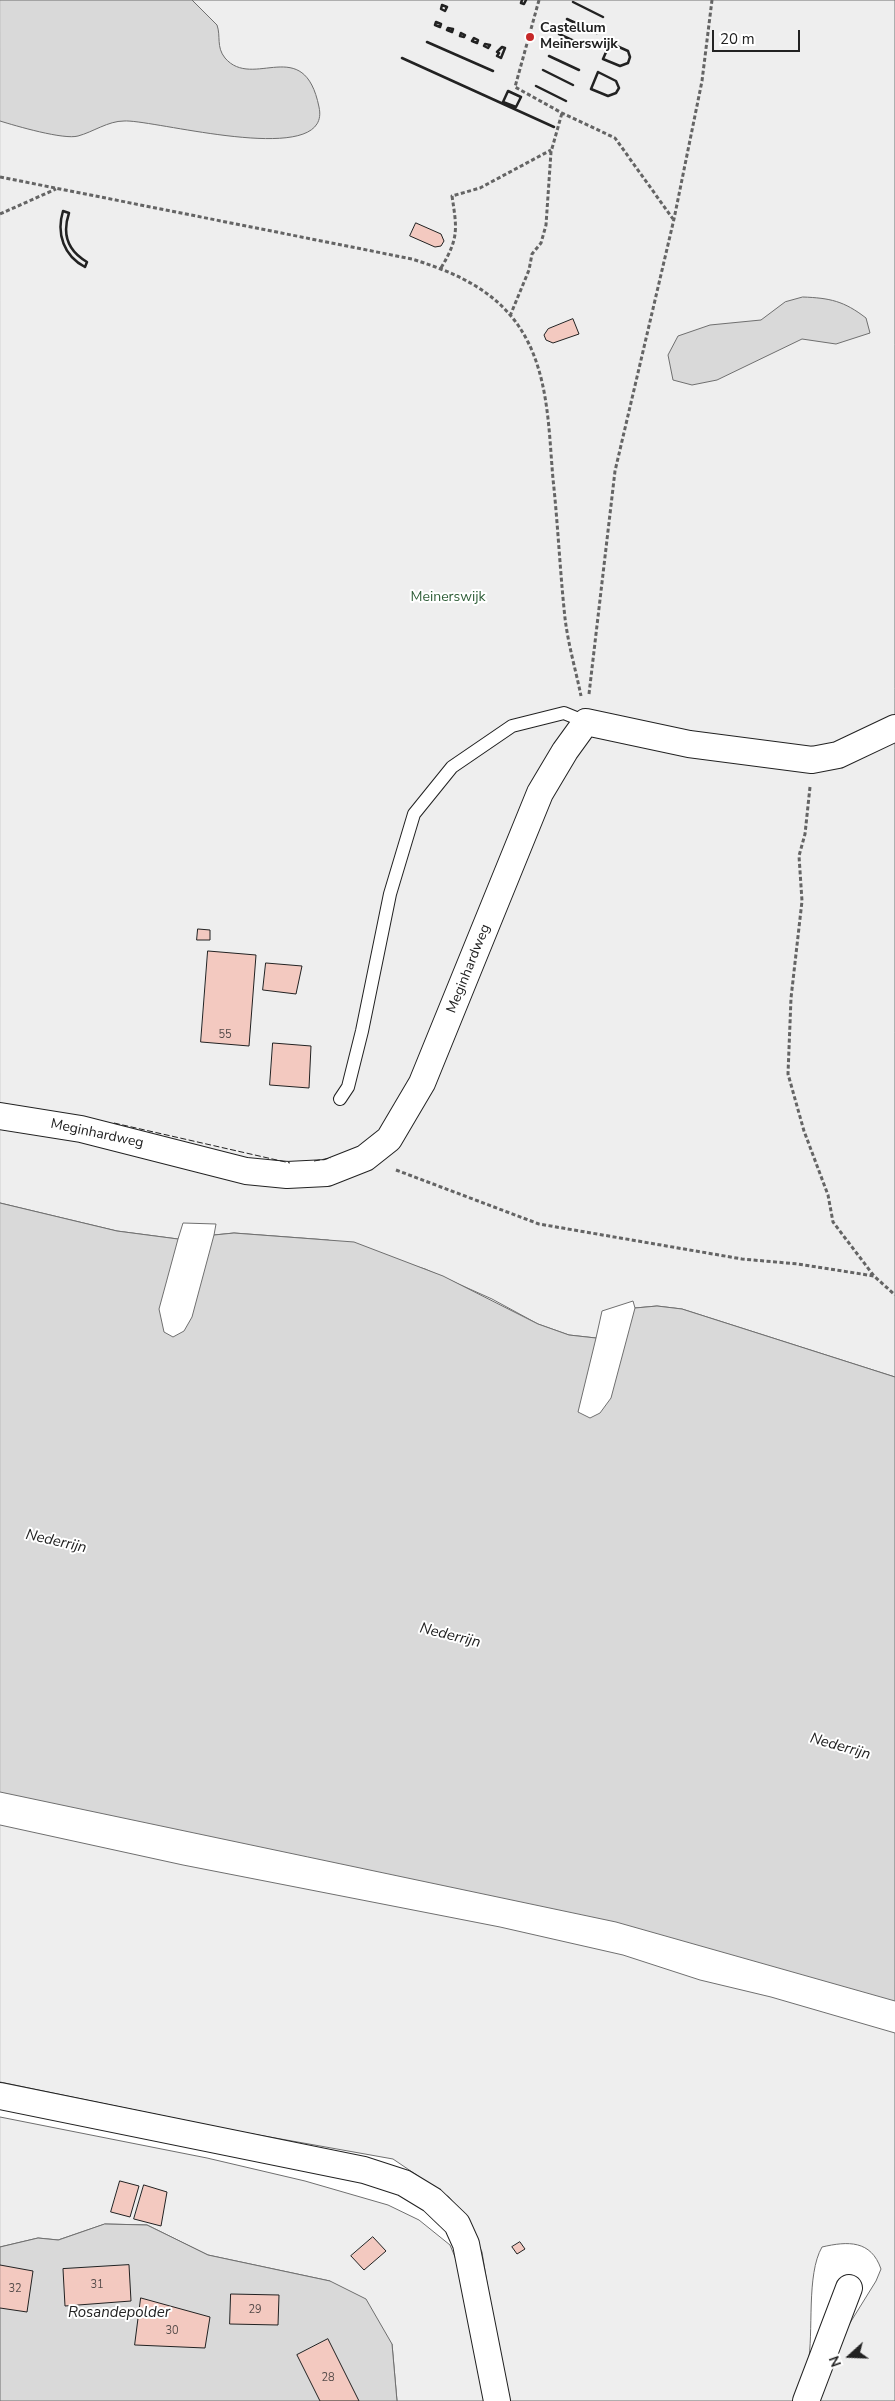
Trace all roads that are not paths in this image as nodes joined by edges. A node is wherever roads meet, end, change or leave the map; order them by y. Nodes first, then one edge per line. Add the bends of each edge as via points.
1 (586, 722) junction
2 (895, 728) edge
3 (340, 1099) dead end
4 (0, 1116) edge
5 (0, 2096) edge
6 (849, 2288) dead end
7 (497, 2401) edge
8 (806, 2401) edge

1 - 2 street via 689,744 812,760 838,755
1 - 3 lane via 564,713 512,726 452,767 414,814 390,894 348,1087
1 - 4 street, Meginhardweg via 540,793 422,1083 389,1139 365,1158 327,1173 287,1175 254,1172 81,1128
5 - 7 street via 364,2170 404,2183 432,2200 457,2224 466,2244
6 - 8 street

